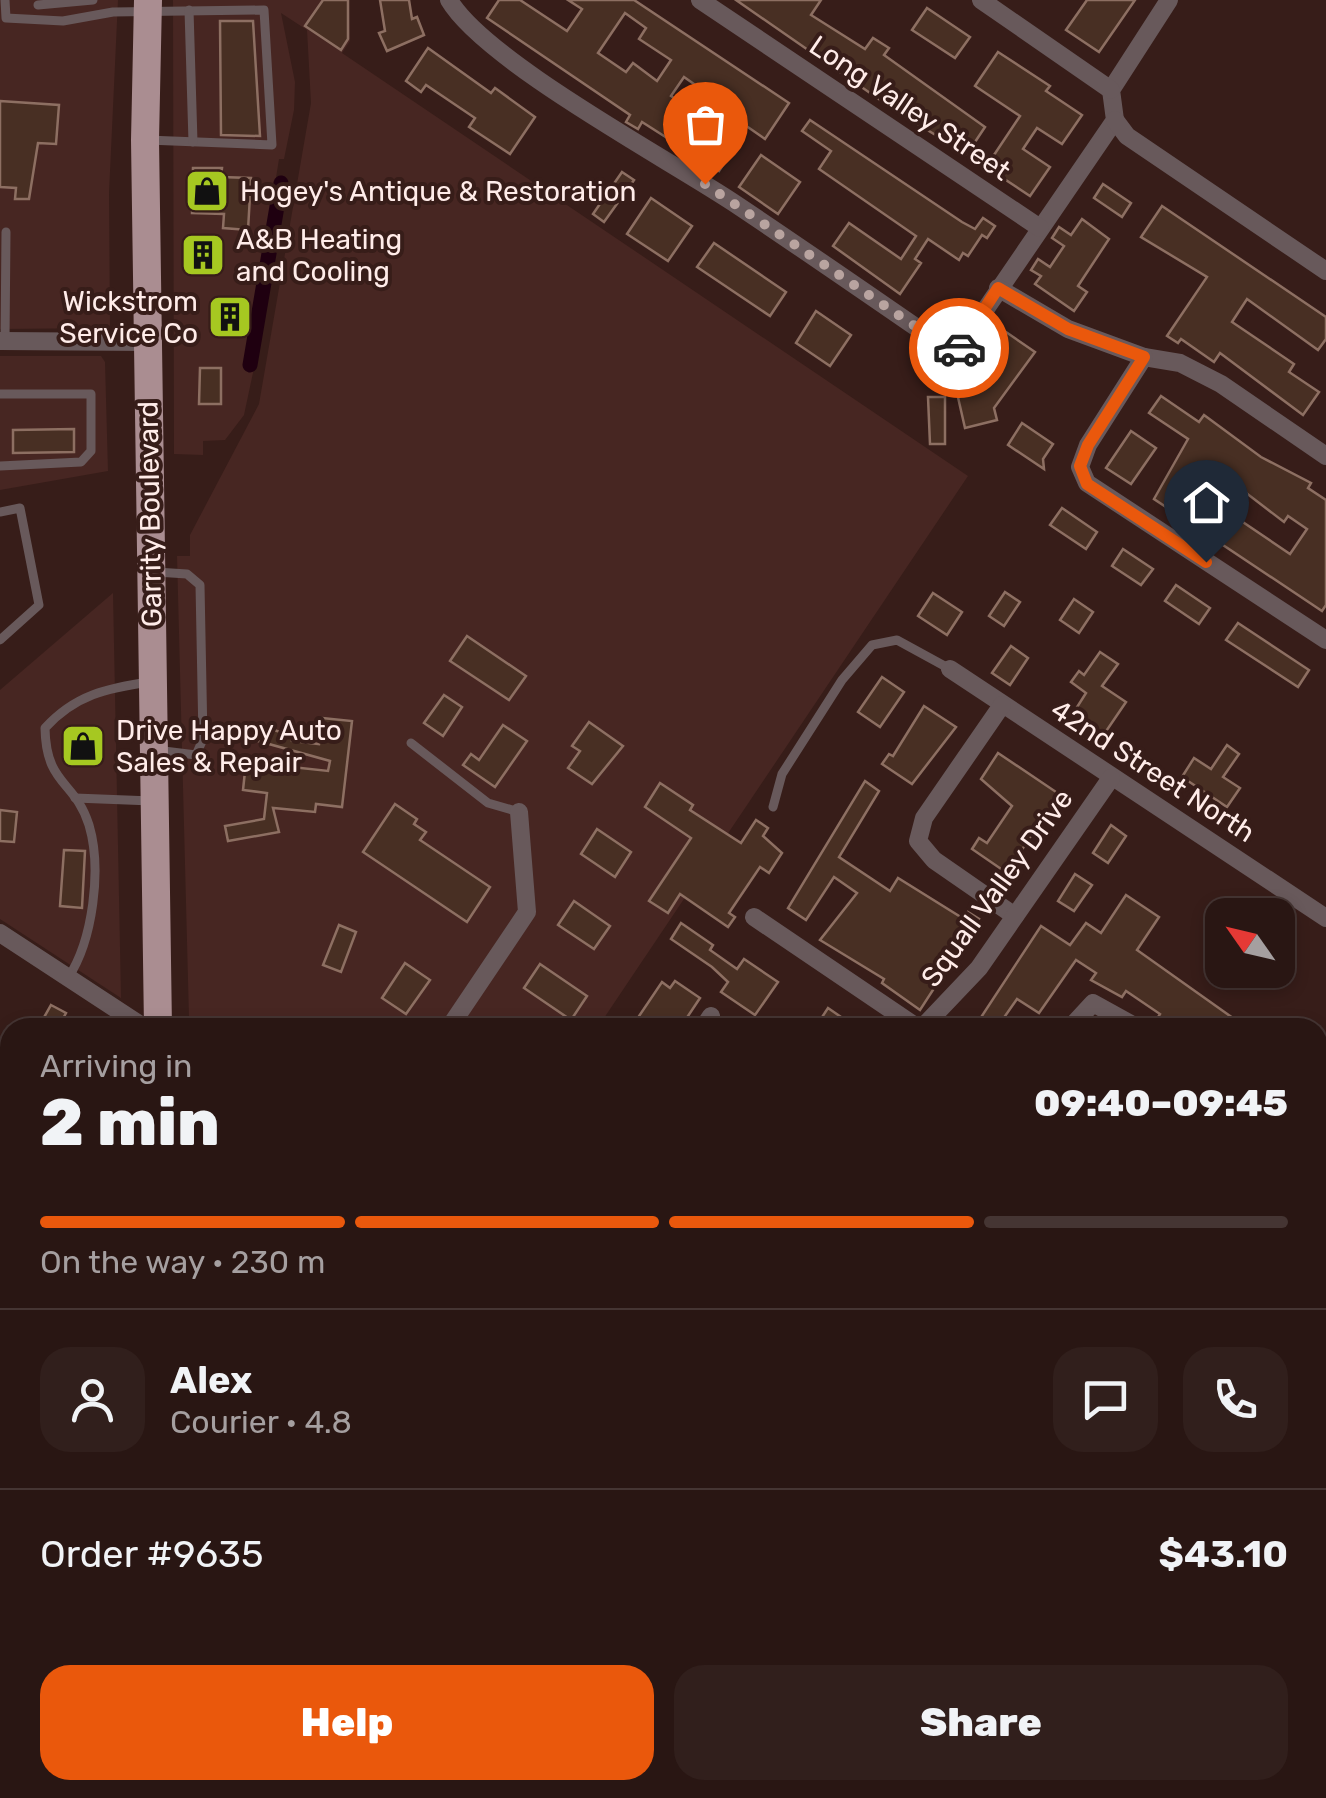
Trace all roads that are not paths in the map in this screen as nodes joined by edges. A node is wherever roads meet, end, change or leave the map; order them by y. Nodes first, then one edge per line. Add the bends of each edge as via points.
1 (5, 0) edge
2 (92, 0) edge
3 (449, 0) edge
4 (700, 0) edge
5 (980, 0) edge
6 (1169, 0) edge
7 (38, 2) edge
8 (148, 6) edge
9 (189, 10) junction
10 (38, 20) junction
11 (1112, 90) junction
12 (1116, 120) junction
13 (145, 140) junction
14 (193, 142) junction
15 (1040, 228) junction
16 (6, 232) dead end
17 (1326, 271) edge
18 (998, 288) junction
19 (2, 341) edge
20 (148, 342) junction
21 (1144, 357) junction
22 (0, 394) edge
23 (1326, 456) edge
24 (0, 466) edge
25 (0, 512) edge
26 (150, 572) junction
27 (0, 640) edge
28 (1326, 640) edge
29 (950, 669) joint
30 (152, 681) junction
31 (1002, 705) junction
32 (411, 742) dead end
33 (154, 750) junction
34 (1111, 778) junction
35 (74, 798) junction
36 (153, 801) junction
37 (773, 807) dead end
38 (519, 812) joint
39 (754, 916) dead end
40 (1015, 916) junction
41 (1326, 918) edge
42 (0, 933) edge
43 (68, 978) junction
44 (130, 1018) edge
45 (158, 1018) edge
46 (457, 1018) edge
47 (905, 1018) edge
48 (930, 1018) edge
49 (1079, 1018) edge
50 (1120, 1018) edge

1 - 10 lane via 6,18
2 - 7 lane
3 - 18 street via 464,21 524,68 956,354
4 - 15 street, Long Valley Street
5 - 11 street
6 - 11 street
7 - 10 lane
8 - 9 lane
8 - 10 lane
8 - 13 main road, Garrity Boulevard
9 - 14 lane
9 - 14 lane via 264,10 272,145
11 - 12 street
12 - 15 street
12 - 17 street via 1126,136
13 - 14 lane
13 - 20 main road, Garrity Boulevard
15 - 18 street
16 - 19 lane
18 - 21 street via 1068,329
19 - 20 street
20 - 26 main road, Garrity Boulevard
21 - 23 street via 1180,363 1221,384
21 - 28 street via 1088,445 1080,466 1087,484
22 - 24 lane via 91,394 86,458
25 - 27 lane via 20,508 39,605
26 - 30 main road, Garrity Boulevard
26 - 33 lane via 187,574 200,585 203,739 196,755
29 - 31 street, 42nd Street North
29 - 37 lane via 898,640 872,645 782,774
30 - 33 main road, Garrity Boulevard
30 - 35 lane via 86,695 45,728 46,763
31 - 34 street, 42nd Street North
31 - 40 street via 924,818 918,841 934,860
32 - 38 lane via 488,803
33 - 36 main road, Garrity Boulevard
34 - 40 street, Squall Valley Drive
34 - 41 street, 42nd Street North
35 - 36 lane
35 - 43 lane via 89,826 95,908
36 - 45 main road, Garrity Boulevard
38 - 46 street via 527,912
39 - 47 street
40 - 48 street, Squall Valley Drive via 970,980
42 - 43 street
43 - 44 street
49 - 50 street via 1093,1003

